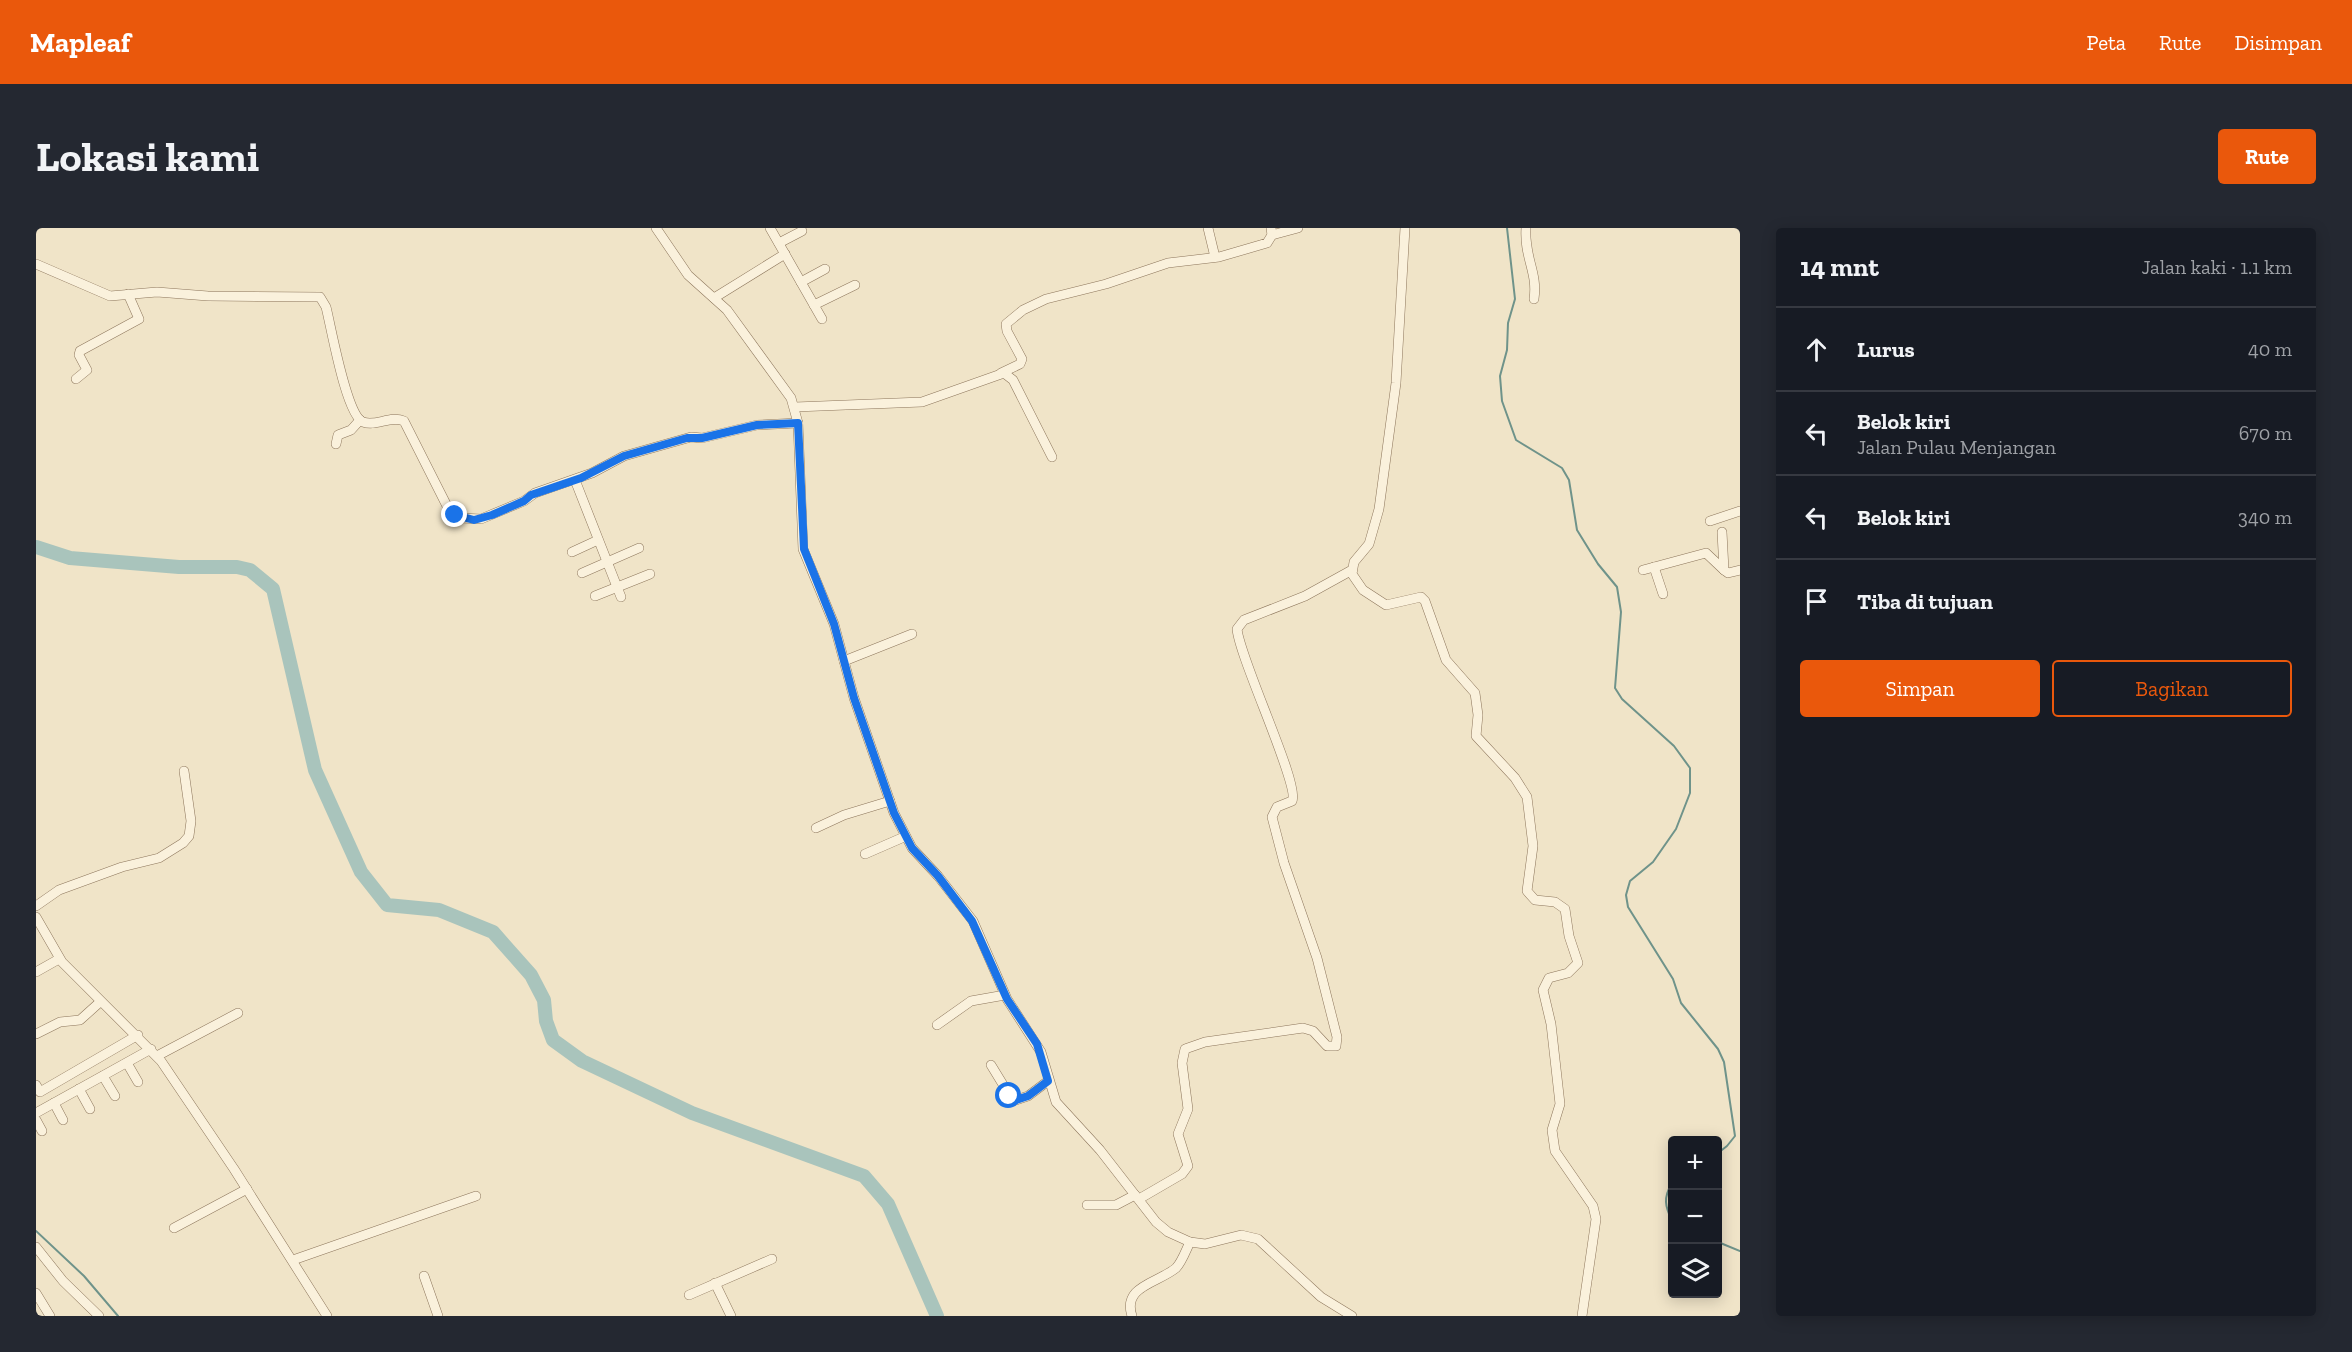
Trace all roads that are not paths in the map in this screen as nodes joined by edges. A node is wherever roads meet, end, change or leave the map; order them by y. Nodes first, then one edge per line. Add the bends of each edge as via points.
1 (656, 228) edge
2 (770, 228) edge
3 (1208, 228) edge
4 (1298, 228) edge
5 (1405, 228) edge
6 (1526, 228) edge
7 (802, 231) dead end
8 (1272, 231) edge
9 (779, 243) junction
10 (786, 254) junction
11 (1215, 257) junction
12 (36, 264) edge
13 (825, 269) dead end
14 (801, 282) junction
15 (855, 285) dead end
16 (129, 294) junction
17 (714, 298) junction
18 (1534, 299) dead end
19 (814, 305) junction
20 (822, 319) dead end
21 (1001, 373) junction
22 (76, 379) dead end
23 (795, 407) junction
24 (360, 420) junction
25 (798, 423) junction
26 (336, 444) dead end
27 (1052, 457) dead end
28 (574, 480) junction
29 (1740, 512) edge
30 (1710, 521) dead end
31 (1722, 532) dead end
32 (598, 540) junction
33 (639, 548) dead end
34 (572, 552) dead end
35 (607, 562) junction
36 (1654, 567) junction
37 (1352, 570) junction
38 (1643, 570) dead end
39 (1724, 570) junction
40 (1740, 570) edge
41 (582, 573) dead end
42 (650, 574) dead end
43 (619, 592) junction
44 (1663, 594) dead end
45 (595, 596) dead end
46 (912, 634) dead end
47 (844, 661) junction
48 (184, 771) dead end
49 (890, 801) junction
50 (816, 828) dead end
51 (904, 837) junction
52 (865, 854) dead end
53 (36, 906) edge
54 (36, 917) edge
55 (59, 959) junction
56 (36, 972) edge
57 (1005, 995) junction
58 (100, 1002) junction
59 (238, 1012) dead end
60 (937, 1025) dead end
61 (36, 1034) edge
62 (138, 1035) junction
63 (154, 1053) junction
64 (127, 1063) junction
65 (991, 1065) dead end
66 (103, 1076) junction
67 (1048, 1081) junction
68 (138, 1082) dead end
69 (36, 1085) edge
70 (79, 1089) junction
71 (115, 1096) dead end
72 (54, 1103) junction
73 (90, 1109) dead end
74 (36, 1113) edge
75 (36, 1120) edge
76 (63, 1120) dead end
77 (42, 1131) dead end
78 (247, 1189) junction
79 (476, 1196) dead end
80 (1137, 1197) junction
81 (1087, 1205) dead end
82 (174, 1228) dead end
83 (1190, 1242) junction
84 (36, 1247) edge
85 (772, 1259) dead end
86 (293, 1260) junction
87 (424, 1276) dead end
88 (714, 1283) junction
89 (36, 1293) edge
90 (689, 1295) dead end
91 (50, 1316) edge
92 (99, 1316) edge
93 (327, 1316) edge
94 (438, 1316) edge
95 (731, 1316) edge
96 (1132, 1316) edge
97 (1352, 1316) edge
98 (1582, 1316) edge

1 - 17 street via 688,275
2 - 9 street
3 - 11 street
4 - 8 street
5 - 37 street via 1396,383 1379,509 1369,544
6 - 18 street via 1526,252 1536,280
7 - 9 street
8 - 11 street via 1267,243
9 - 10 street
10 - 14 street
10 - 17 street
11 - 21 street via 1168,263 1030,306 1006,324 1022,359 1020,364
12 - 16 street via 101,294
13 - 14 street
14 - 19 street
15 - 19 street
16 - 22 street via 139,319 80,351 87,370
16 - 24 street via 320,297 326,307 349,398
17 - 23 street via 732,316
19 - 20 street
21 - 23 street via 928,401
21 - 27 street via 1013,380
23 - 25 street
24 - 26 street via 351,430 338,435
24 - 28 street via 404,421 445,502 461,518 474,520 492,515 535,493
25 - 28 street via 757,425 692,437 624,456
25 - 47 street via 804,549 834,624
28 - 32 street
29 - 30 street
31 - 39 street
32 - 34 street
32 - 35 street
33 - 35 street
35 - 41 street
35 - 43 street
36 - 38 street
36 - 39 street via 1706,553
36 - 44 street
37 - 80 street via 1305,596 1244,621 1238,629 1251,678 1294,793 1294,800 1277,807 1272,817 1317,958 1336,1046 1327,1046 1313,1031 1303,1028 1190,1046 1182,1063 1188,1109 1178,1134 1188,1166 1182,1174
37 - 98 street via 1355,580 1376,601 1392,605 1421,597 1425,601 1446,660 1474,693 1476,736 1527,797 1533,846 1527,891 1536,900 1560,903 1565,909 1578,963 1568,973 1549,978 1543,990 1560,1104 1552,1142 1596,1214
39 - 40 street
42 - 43 street
43 - 45 street
46 - 47 street
47 - 49 street
48 - 53 street via 191,830 183,843 159,858 58,890
49 - 50 street
49 - 51 street
51 - 52 street
51 - 57 street via 972,921
54 - 55 street
55 - 56 street
55 - 58 street
57 - 60 street via 971,1001
57 - 67 street via 1037,1044
58 - 61 street via 79,1020 60,1022
58 - 62 street
59 - 63 street
62 - 63 street
62 - 69 street via 40,1092
63 - 64 street
63 - 78 street
64 - 66 street
64 - 68 street
65 - 67 street via 1013,1101 1028,1096
66 - 70 street
66 - 71 street
67 - 80 street via 1056,1102
70 - 72 street
70 - 73 street
72 - 74 street
72 - 76 street
75 - 77 street
78 - 82 street
78 - 86 street
79 - 86 street
80 - 81 street via 1116,1205
80 - 83 street via 1156,1222
83 - 96 street via 1178,1266 1133,1294 1129,1304
83 - 97 street via 1213,1243 1241,1234 1258,1239 1321,1297
84 - 92 street
85 - 88 street
86 - 93 street
87 - 94 street
88 - 90 street
88 - 95 street
89 - 91 street

